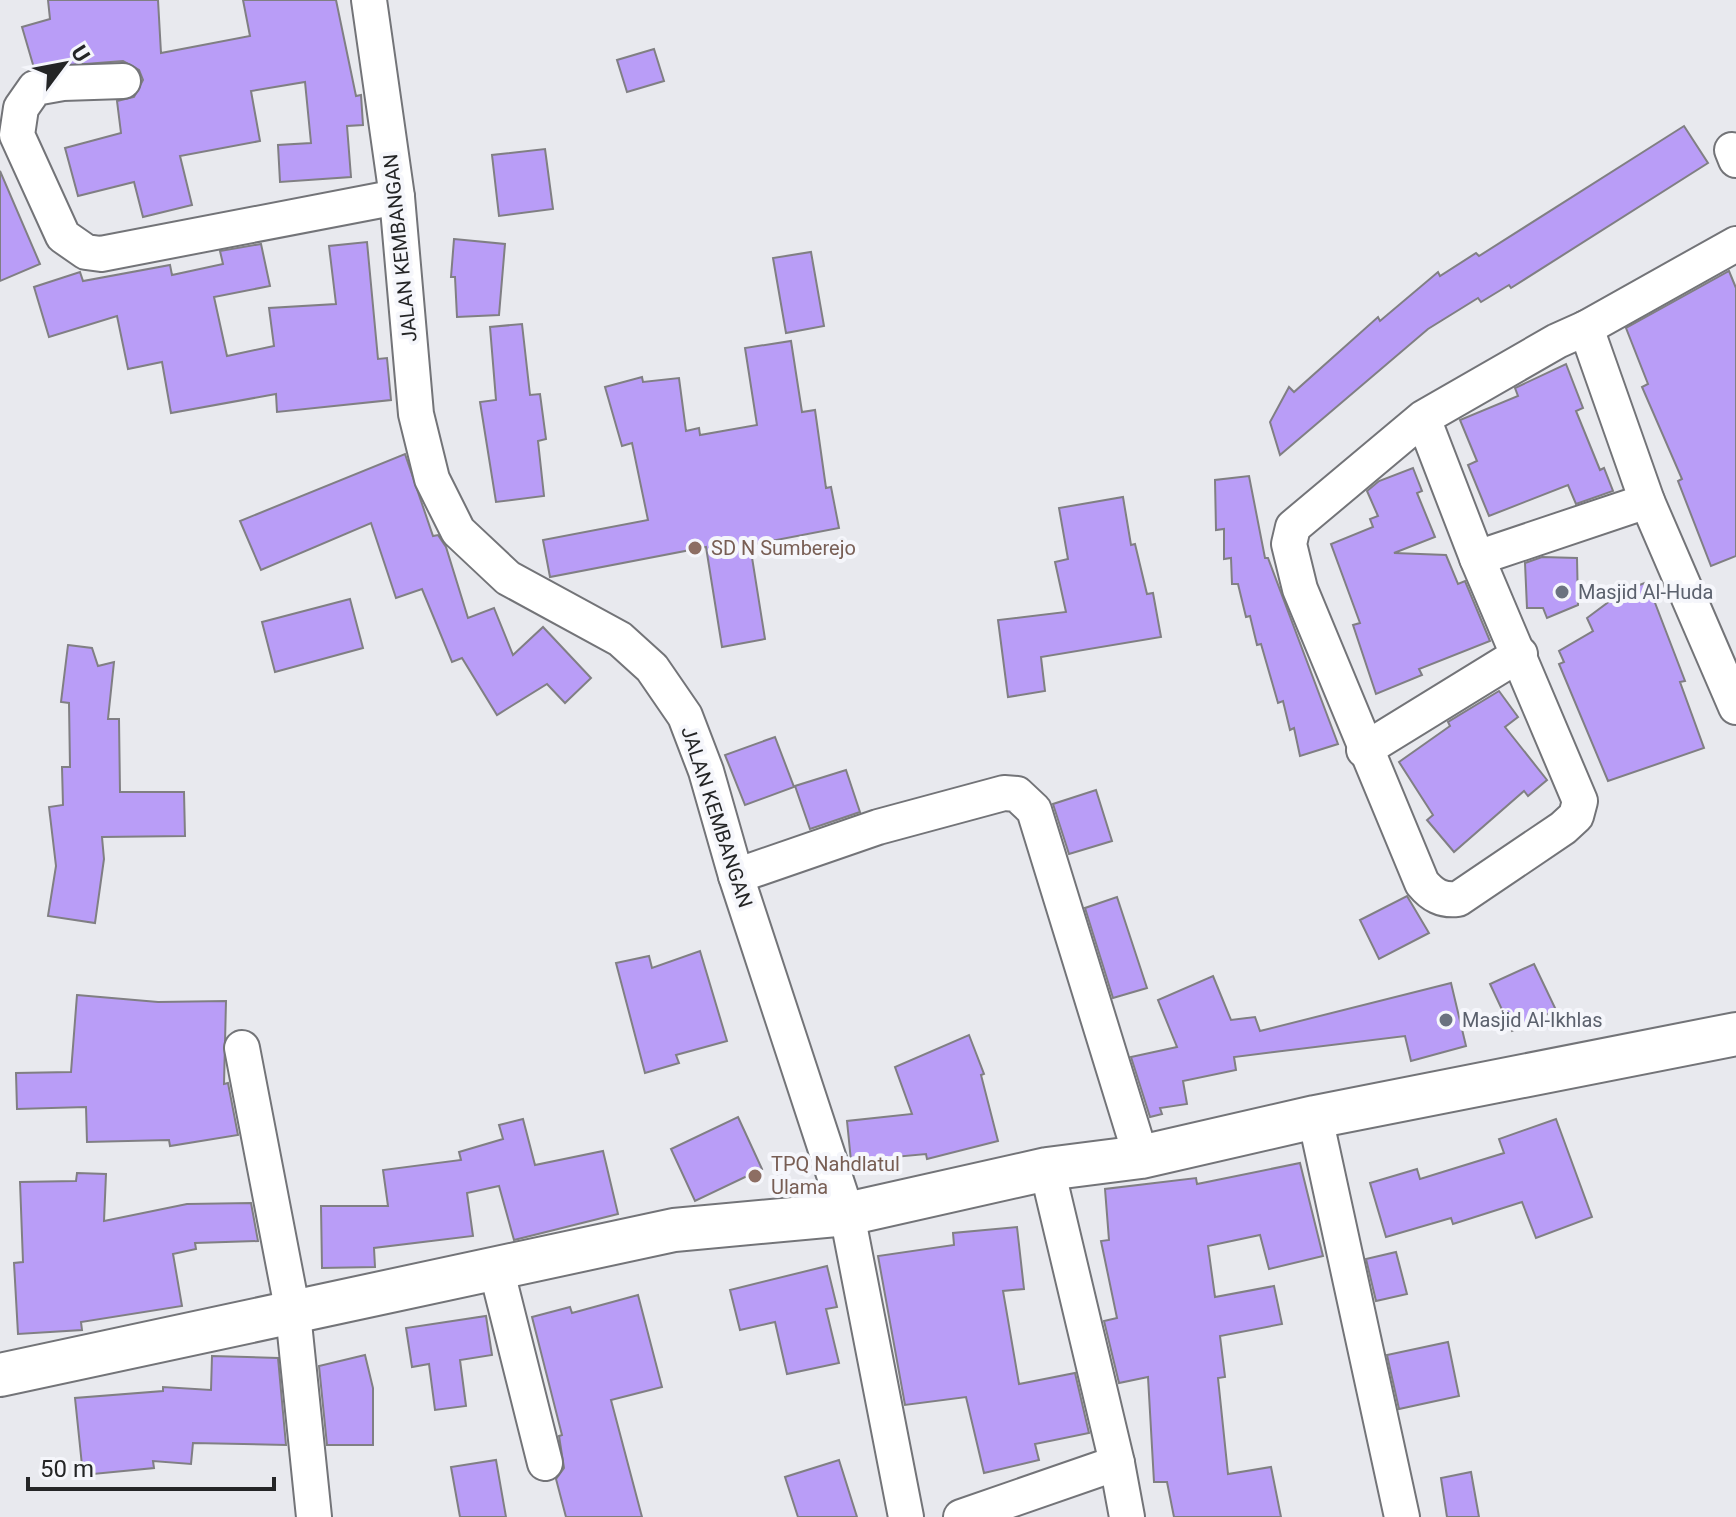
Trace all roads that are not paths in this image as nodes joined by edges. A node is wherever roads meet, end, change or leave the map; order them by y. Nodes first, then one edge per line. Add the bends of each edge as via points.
1 (369, 0) edge
2 (123, 81) dead end
3 (397, 197) junction
4 (1736, 244) edge
5 (1586, 328) junction
6 (1423, 418) junction
7 (1647, 501) junction
8 (1477, 558) junction
9 (1723, 636) edge
10 (1520, 654) junction
11 (1736, 707) edge
12 (1364, 750) junction
13 (736, 876) junction
14 (1736, 1034) edge
15 (242, 1048) dead end
16 (1315, 1117) junction
17 (1141, 1157) junction
18 (1047, 1169) junction
19 (847, 1214) junction
20 (496, 1268) junction
21 (293, 1313) junction
22 (0, 1375) edge
23 (545, 1463) dead end
24 (1117, 1463) junction
25 (314, 1517) edge
26 (906, 1517) edge
27 (961, 1517) edge
28 (1127, 1517) edge
29 (1402, 1517) edge

1 - 3 street, JALAN KEMBANGAN
2 - 3 street via 35,88 21,108 17,135 63,236 86,252 101,254
3 - 13 street, JALAN KEMBANGAN via 416,414 432,479 458,531 508,578 620,639 652,668 685,716
4 - 5 street
5 - 6 street
5 - 7 street
6 - 8 street
6 - 12 street via 1293,527 1289,544 1300,589
7 - 8 street
7 - 9 street
8 - 10 street
9 - 11 street
10 - 12 street
10 - 12 street via 1578,790 1576,816 1458,899 1438,897 1422,883
13 - 17 street via 878,827 1017,794 1034,810
13 - 19 street, JALAN KEMBANGAN
14 - 16 street
15 - 21 street
16 - 17 street
16 - 29 street
17 - 18 street
18 - 19 street
18 - 24 street
19 - 20 street via 674,1230
19 - 26 street, JALAN KEMBANGAN
20 - 21 street
20 - 23 street
21 - 22 street
21 - 25 street
24 - 27 street
24 - 28 street

